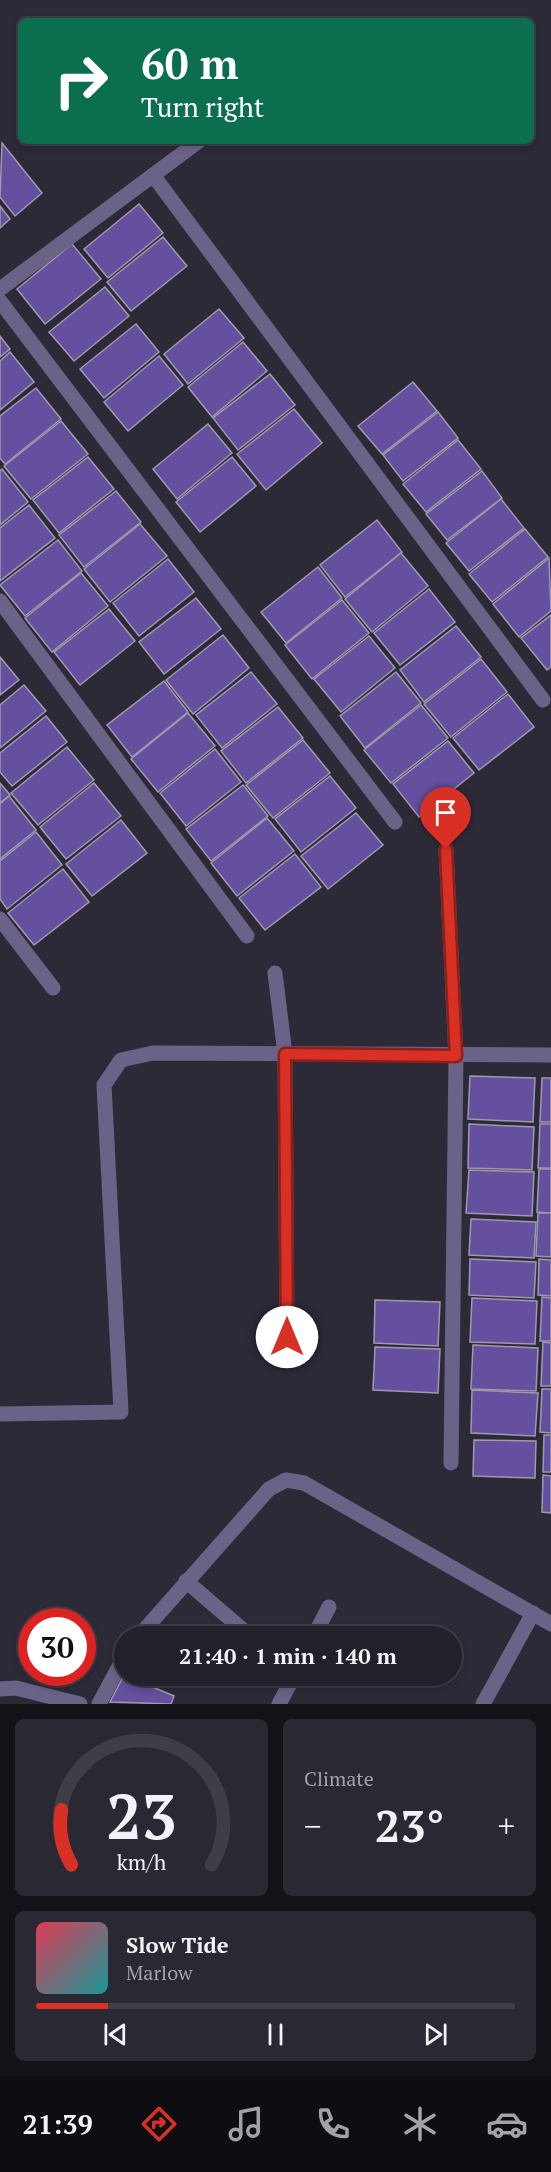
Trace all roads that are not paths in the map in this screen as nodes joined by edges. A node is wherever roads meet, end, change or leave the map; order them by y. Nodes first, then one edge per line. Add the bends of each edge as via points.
1 (195, 144) edge
2 (153, 175) junction
3 (0, 289) edge
4 (0, 301) edge
5 (0, 601) edge
6 (543, 700) dead end
7 (395, 822) dead end
8 (446, 849) dead end
9 (0, 919) edge
10 (247, 936) dead end
11 (275, 972) dead end
12 (53, 988) dead end
13 (285, 1054) junction
14 (551, 1054) edge
15 (456, 1056) junction
16 (287, 1337) dead end
17 (0, 1414) edge
18 (451, 1463) dead end
19 (186, 1581) junction
20 (329, 1607) dead end
21 (533, 1613) junction
22 (551, 1624) edge
23 (148, 1626) edge
24 (238, 1626) edge
25 (319, 1626) edge
26 (114, 1676) edge
27 (289, 1686) edge
28 (0, 1689) edge
29 (80, 1704) edge
30 (99, 1704) edge
31 (279, 1704) edge
32 (483, 1704) edge

1 - 2 street
2 - 3 street
2 - 6 street
4 - 7 street
5 - 10 street
8 - 15 street
9 - 12 street
11 - 13 street
13 - 15 street
13 - 16 street
13 - 17 street via 153,1053 121,1060 104,1085 121,1412
14 - 15 street
15 - 18 street
19 - 21 street via 269,1489 286,1480 304,1483
19 - 23 street
19 - 24 street
20 - 25 street
21 - 22 street
21 - 32 street
26 - 30 street
27 - 31 street
28 - 29 street via 16,1688

